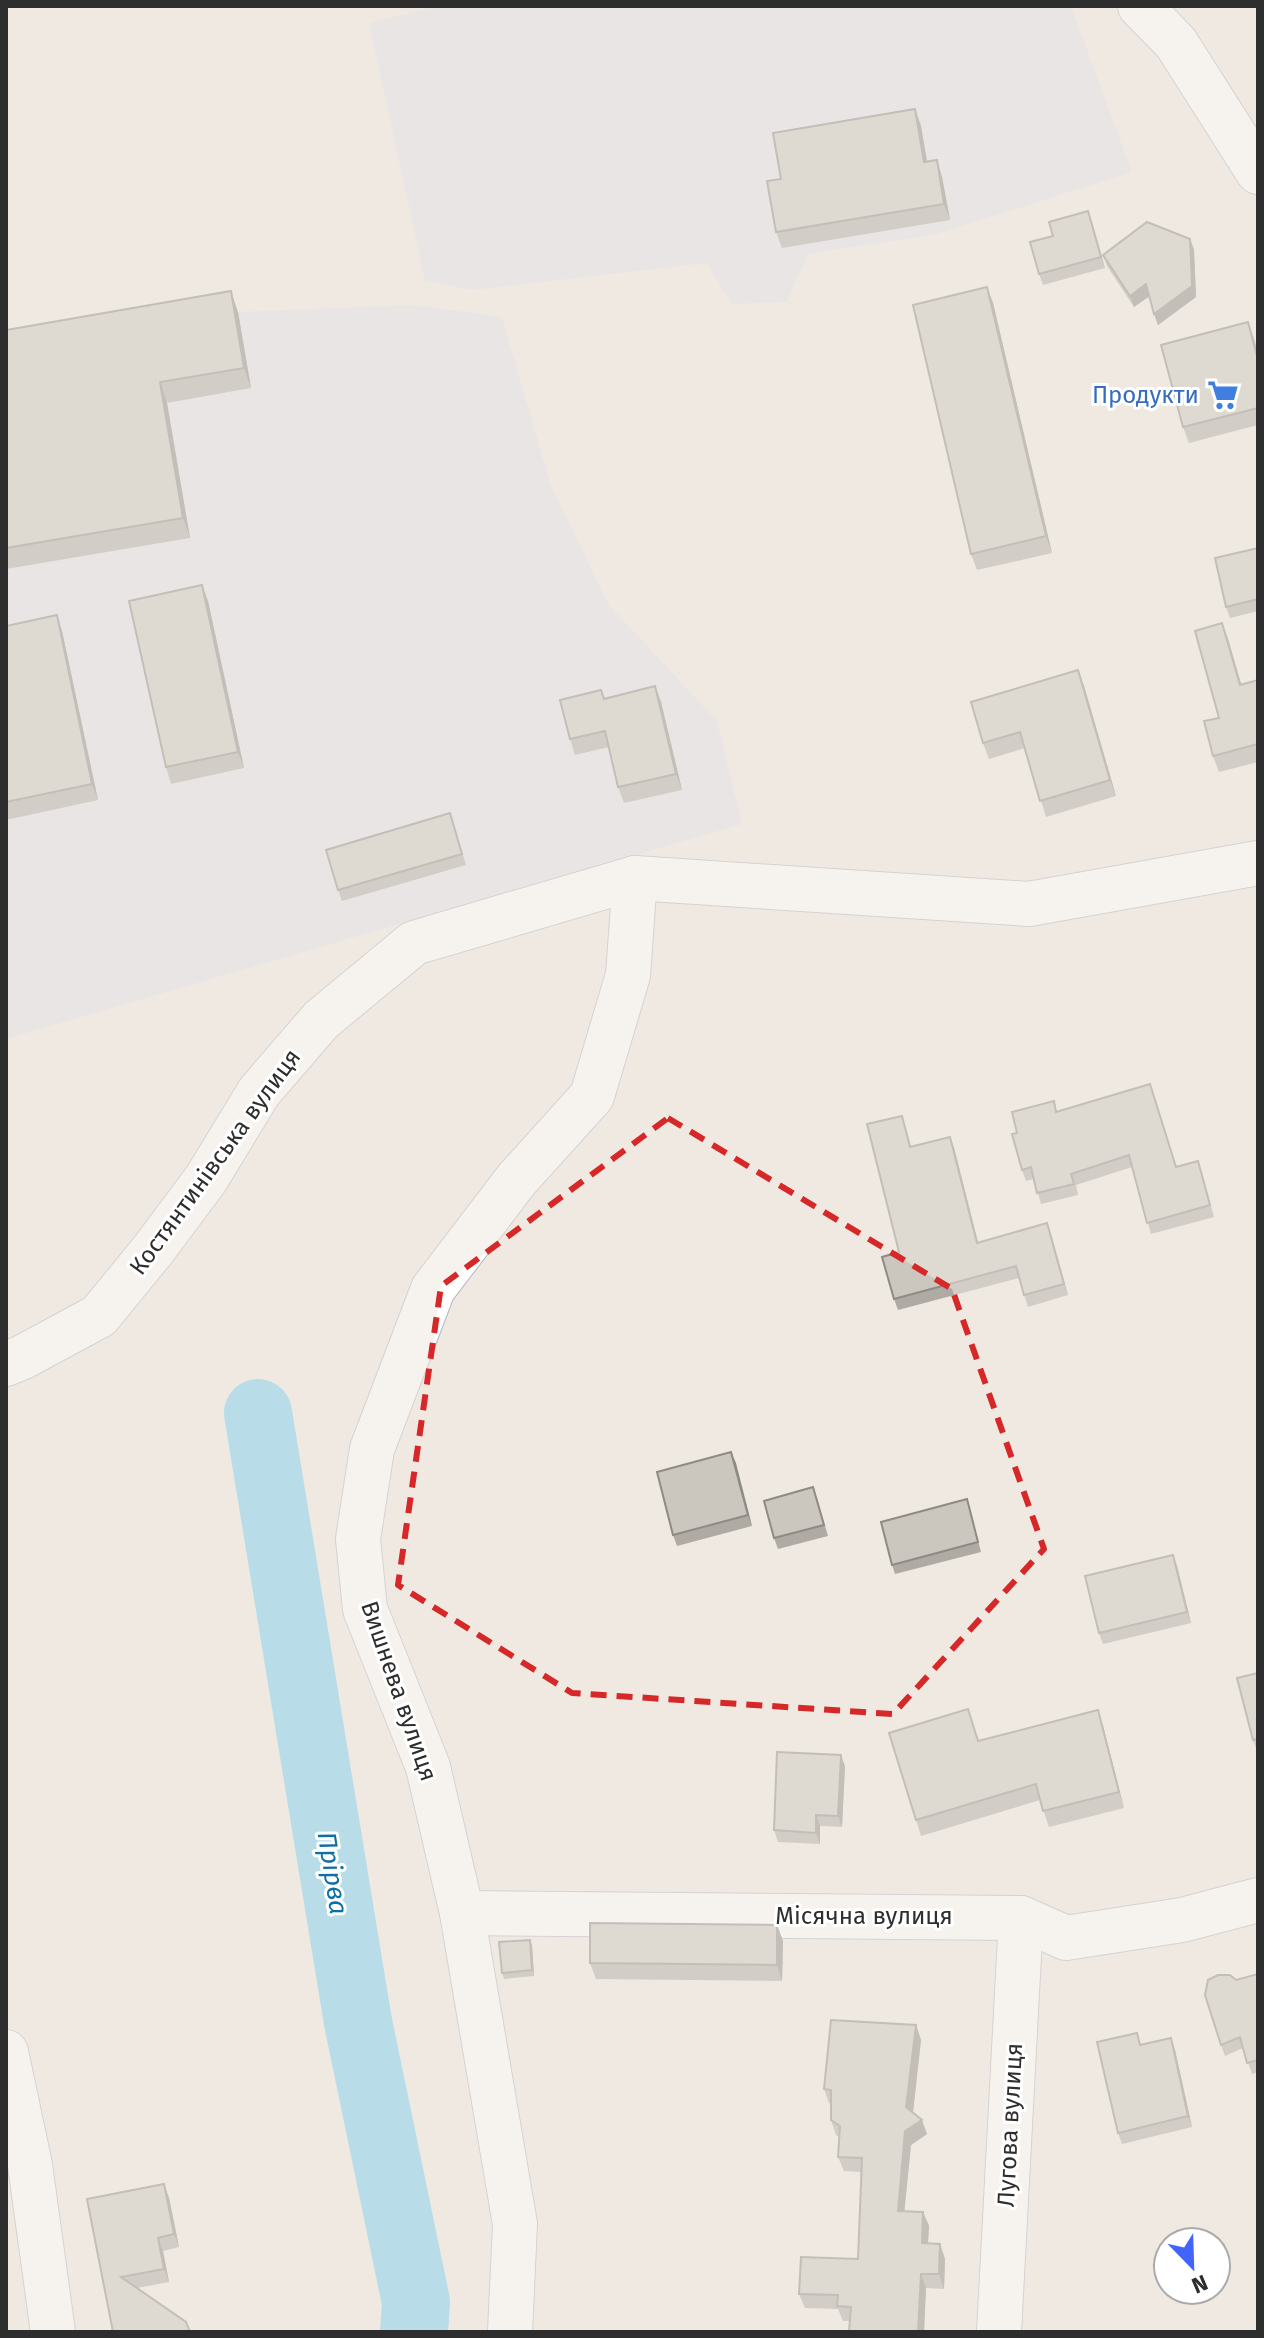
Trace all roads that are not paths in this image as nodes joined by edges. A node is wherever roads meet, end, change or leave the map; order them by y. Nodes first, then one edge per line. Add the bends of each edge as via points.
1 (1140, 6) edge
2 (1258, 172) edge
3 (1258, 863) edge
4 (635, 878) junction
5 (6, 1364) edge
6 (1258, 1900) edge
7 (462, 1913) junction
8 (1021, 1918) junction
9 (6, 2052) edge
10 (53, 2332) edge
11 (510, 2332) edge
12 (999, 2332) edge

1 - 2 street via 1176,43
3 - 4 street via 1029,904
4 - 5 street, Костянтинівська вулиця via 414,943 321,1020 259,1092 206,1179 99,1316
4 - 7 street, Вишнева вулиця via 628,975 592,1096 517,1179 433,1289 372,1449 358,1539 365,1609 428,1767
6 - 8 street, Місячна вулиця via 1182,1920 1066,1938
7 - 8 street, Місячна вулиця
7 - 11 street, Вишнева вулиця via 515,2224
8 - 12 street, Лугова вулиця
9 - 10 street via 30,2165

